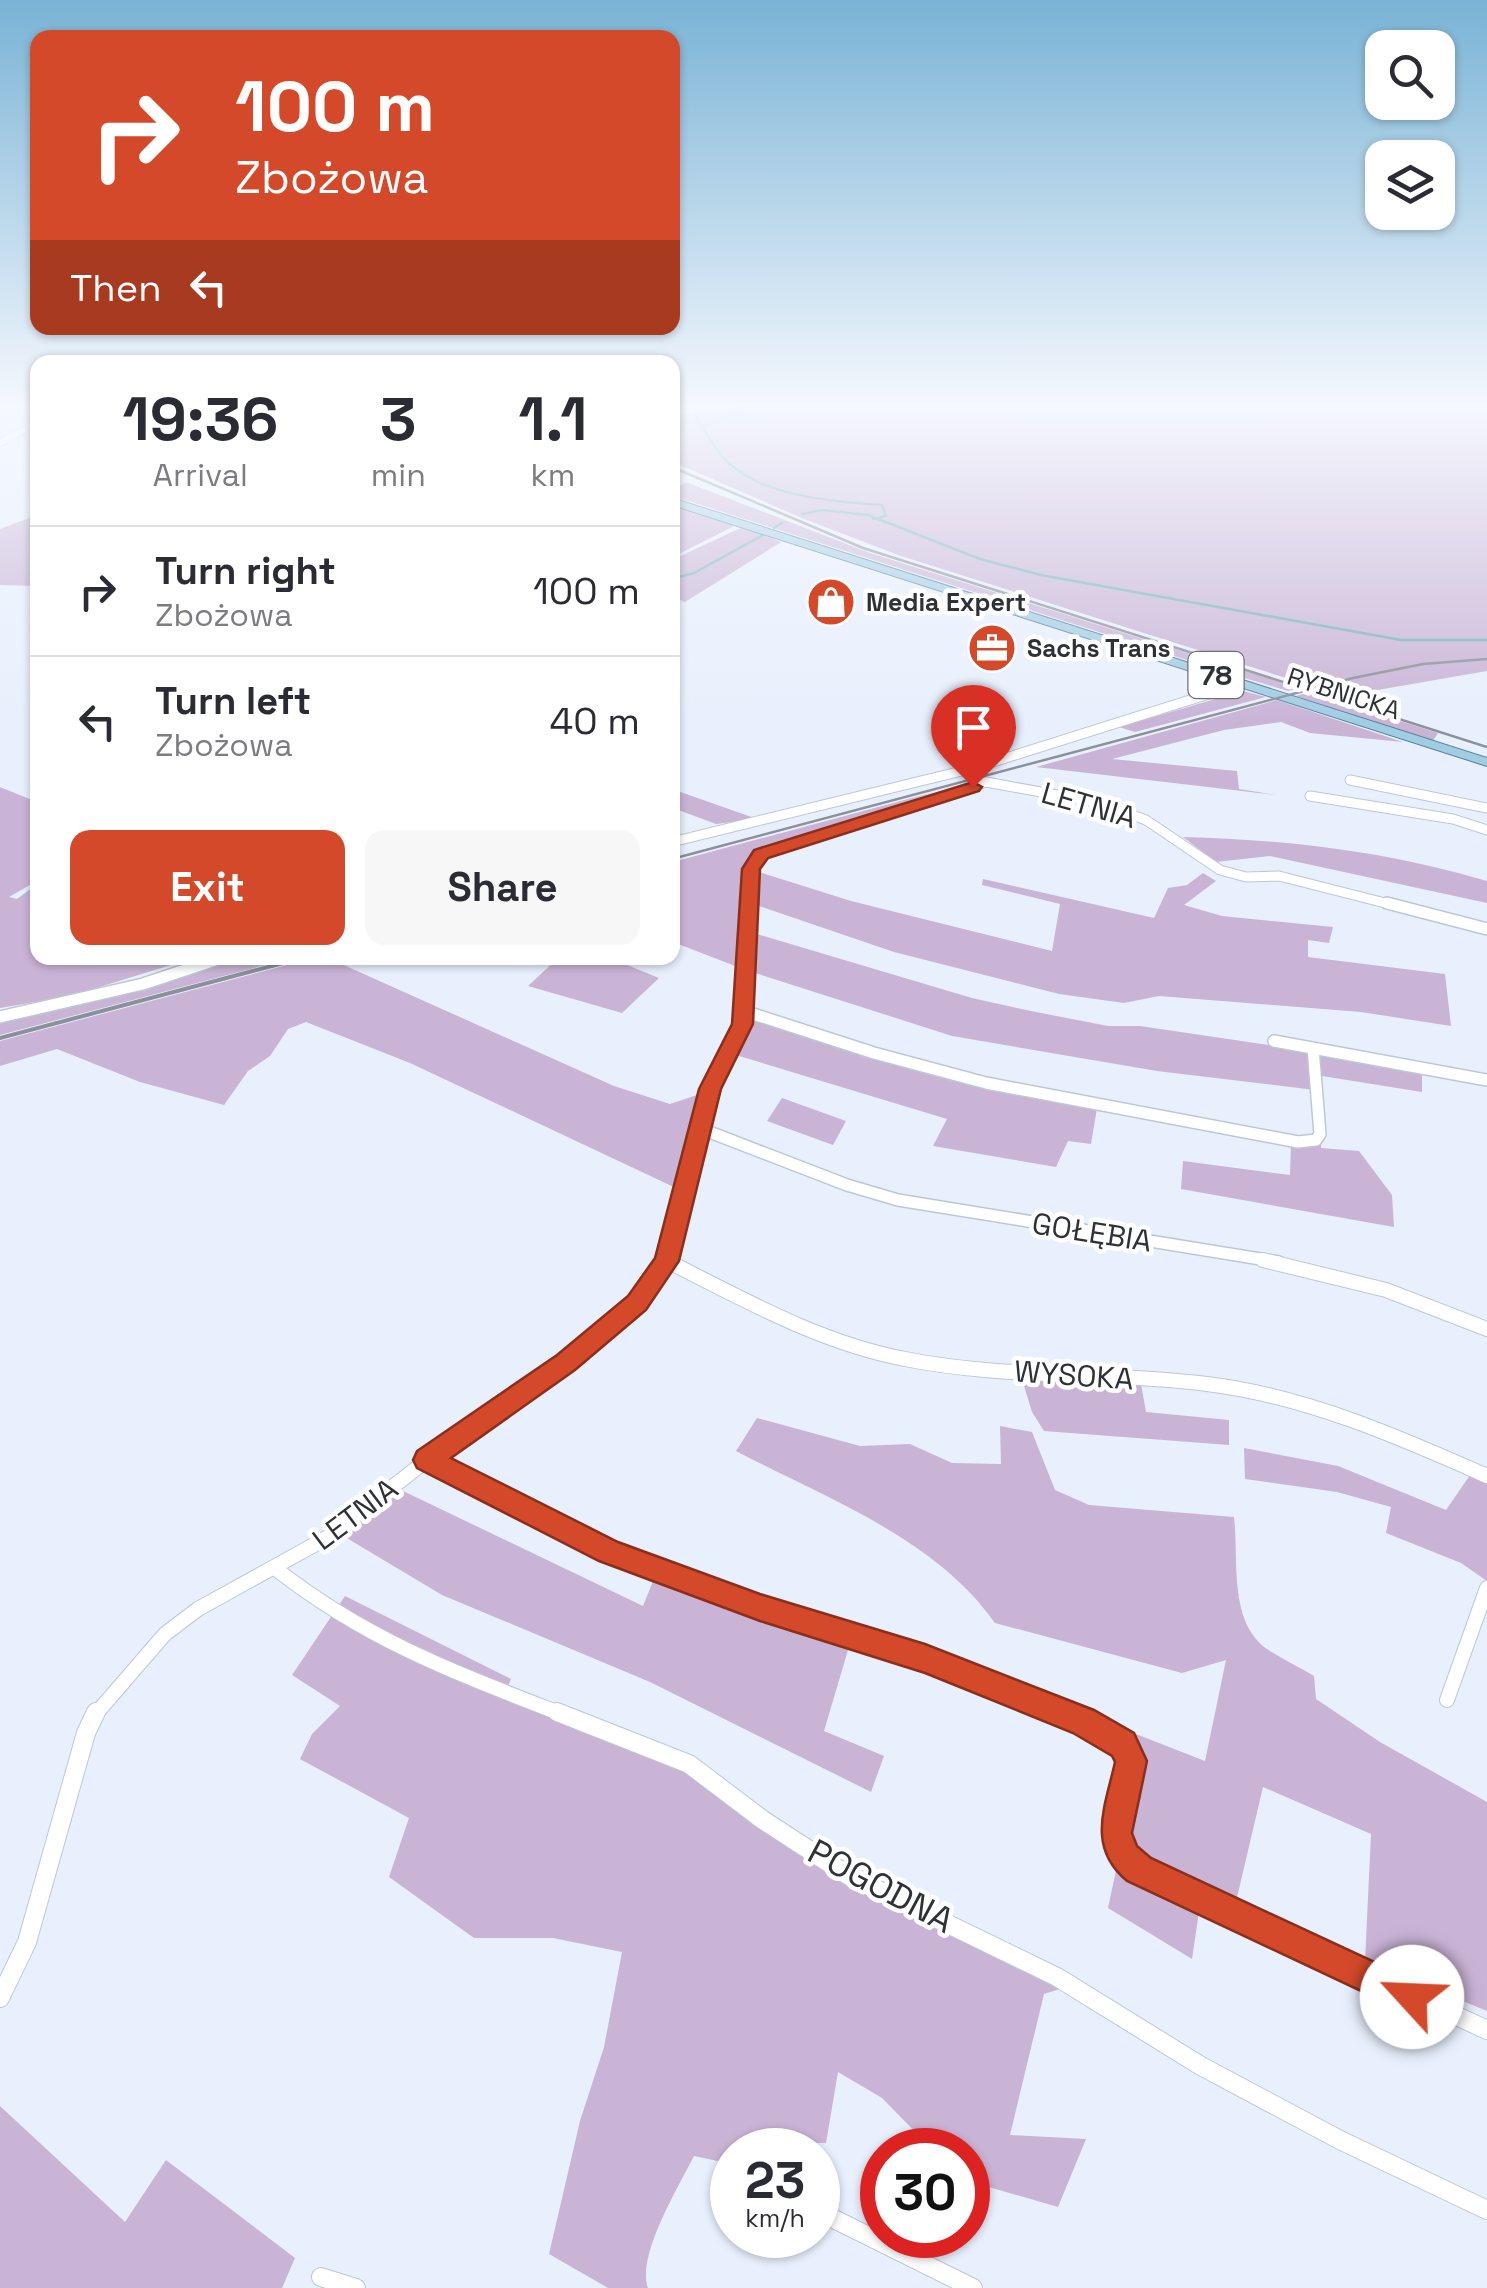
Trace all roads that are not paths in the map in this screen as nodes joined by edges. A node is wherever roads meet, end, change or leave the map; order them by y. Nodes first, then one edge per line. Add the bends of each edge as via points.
1 (699, 510) edge
2 (1236, 682) junction
3 (1487, 762) edge
4 (974, 768) junction
5 (1350, 780) dead end
6 (986, 782) junction
7 (1310, 796) dead end
8 (1487, 808) edge
9 (1487, 830) edge
10 (680, 840) edge
11 (1487, 930) edge
12 (199, 965) edge
13 (744, 1011) junction
14 (0, 1017) edge
15 (1274, 1041) dead end
16 (1313, 1048) junction
17 (1487, 1080) edge
18 (700, 1128) junction
19 (667, 1261) junction
20 (1487, 1329) edge
21 (427, 1460) junction
22 (1487, 1476) edge
23 (276, 1570) junction
24 (1487, 1588) edge
25 (1446, 1700) dead end
26 (0, 1998) edge
27 (1487, 2030) edge
28 (1487, 2210) edge
29 (840, 2222) edge
30 (321, 2277) dead end
31 (356, 2288) edge
32 (973, 2288) edge

1 - 2 main road, RYBNICKA / 78
2 - 3 main road, RYBNICKA / 78
2 - 4 street, LETNIA
4 - 6 street
4 - 10 street, LETNIA
5 - 8 street
6 - 11 street, LETNIA via 1122,811 1168,832 1220,870 1279,876
6 - 13 street, LETNIA via 761,854 751,869
7 - 9 street
12 - 14 street
13 - 16 street via 986,1083 1298,1142 1320,1134
13 - 18 street, LETNIA
15 - 16 street
16 - 17 street
18 - 19 street, LETNIA
18 - 20 street, GOŁĘBIA via 898,1200 1288,1264 1386,1290
19 - 21 street, LETNIA via 637,1303
19 - 22 street, WYSOKA via 850,1345 906,1359 1014,1371 1210,1384 1370,1428
21 - 23 street, LETNIA
21 - 27 street via 609,1552 760,1608 925,1658 1083,1722 1123,1744 1131,1761 1116,1833 1124,1857 1139,1870
23 - 26 street, LETNIA via 198,1609 165,1634 98,1708 27,1942
23 - 28 street, POGODNA via 412,1656 689,1764 849,1876 1057,1977 1201,2066
24 - 25 street
29 - 32 street
30 - 31 street

